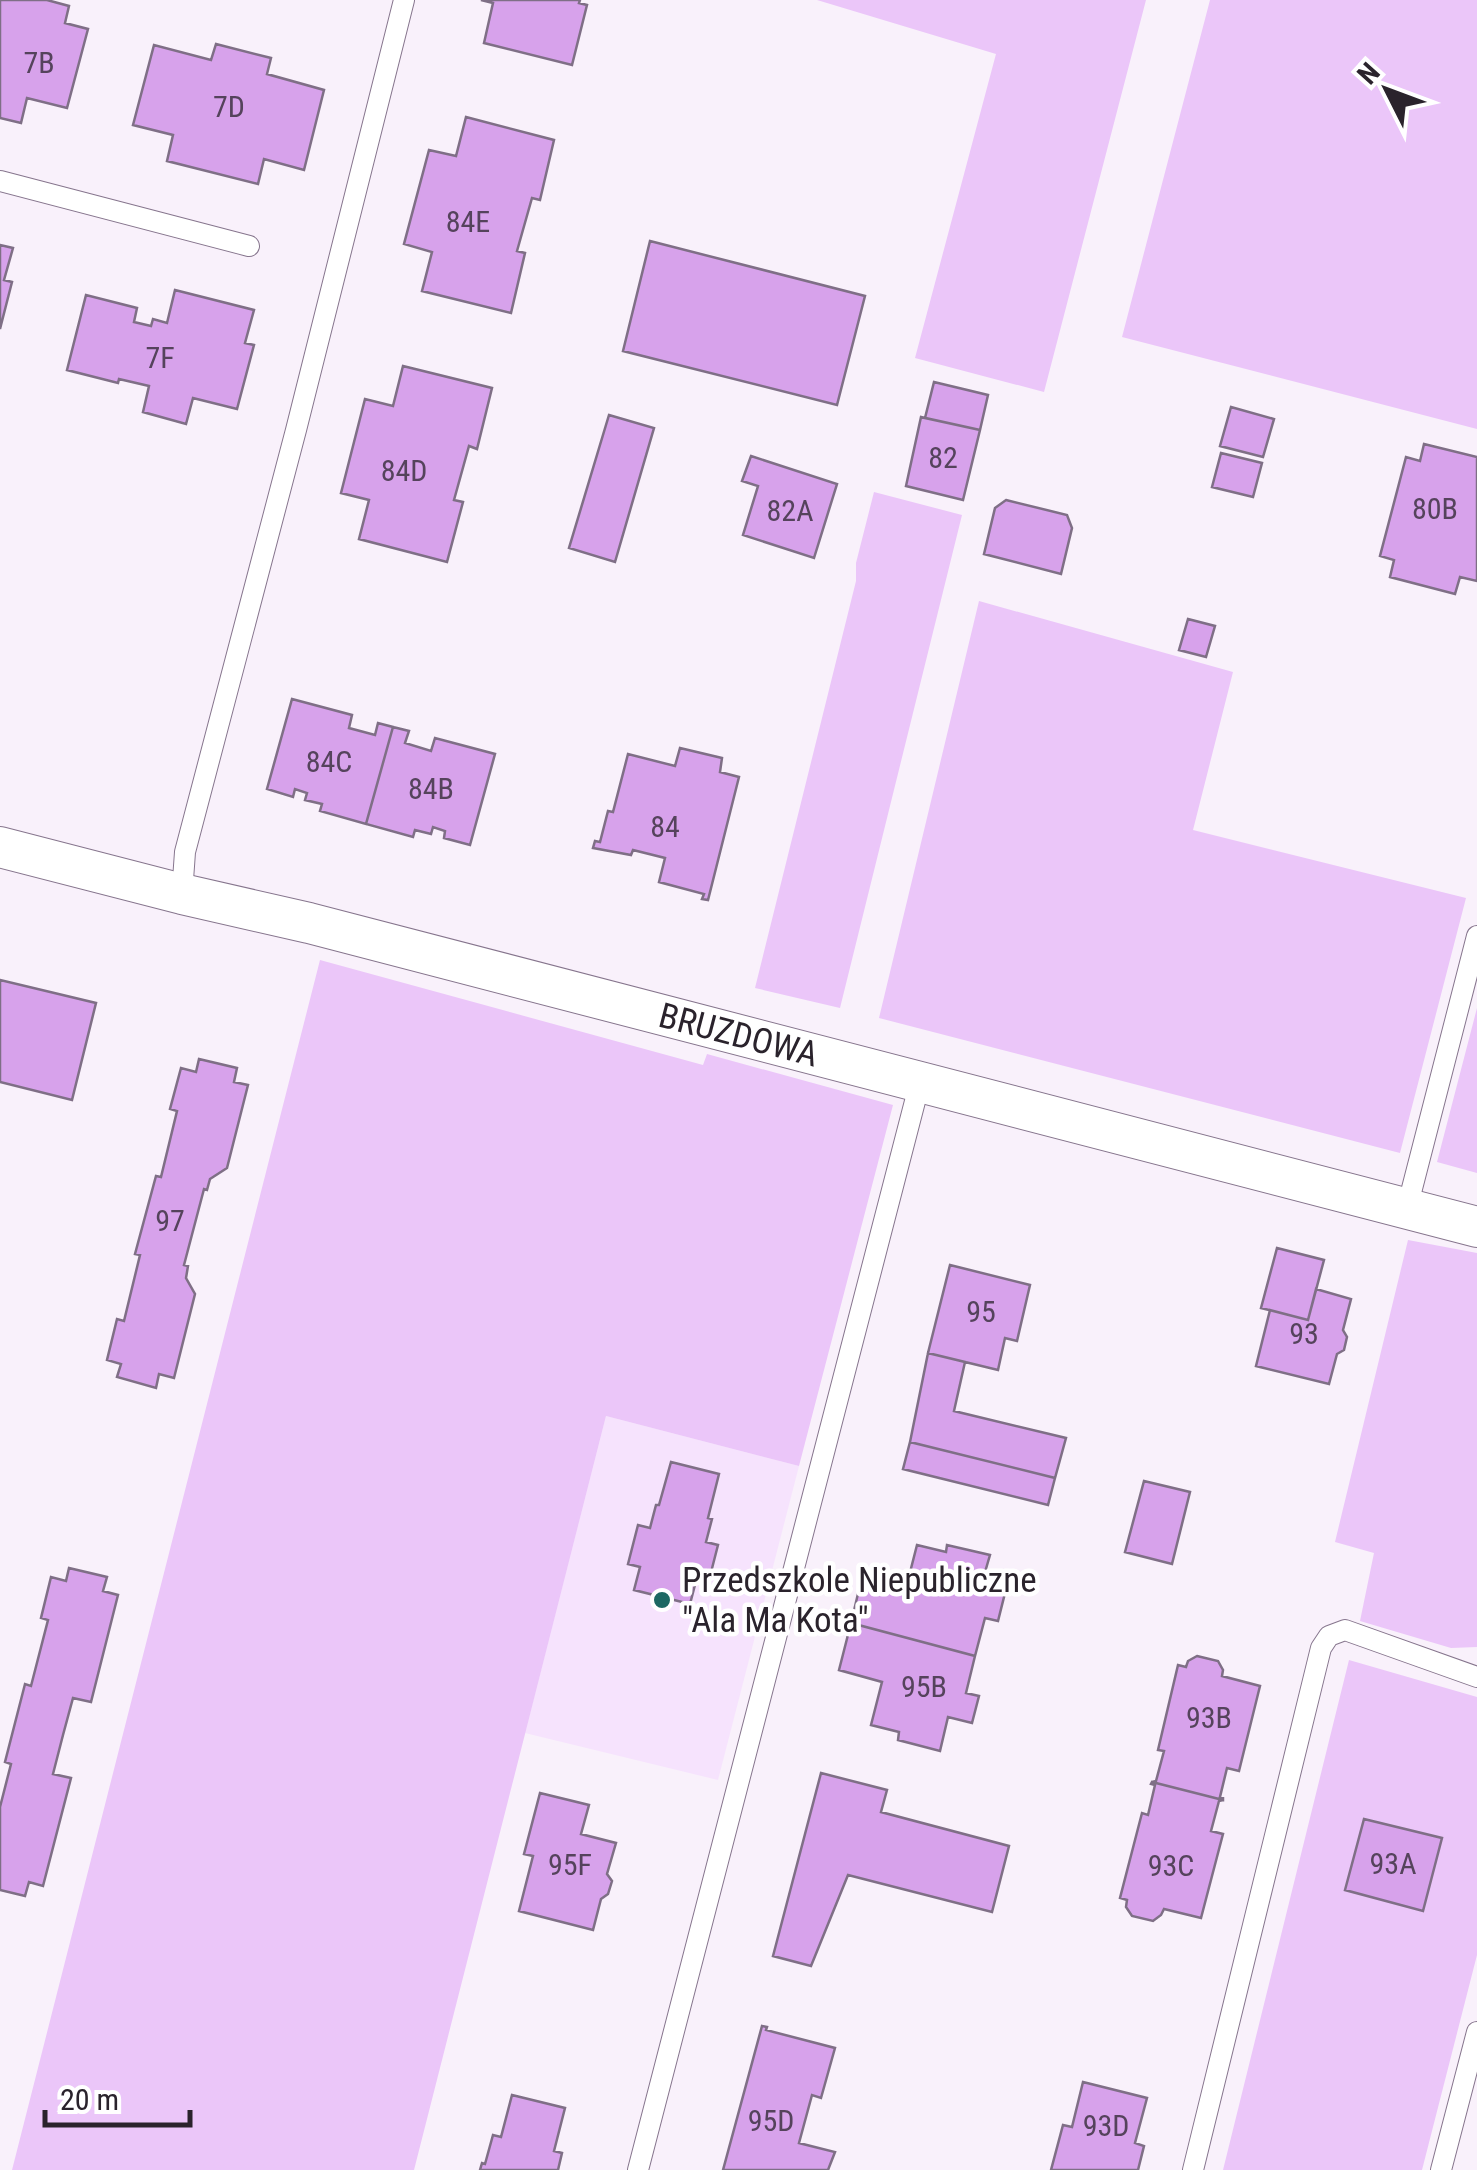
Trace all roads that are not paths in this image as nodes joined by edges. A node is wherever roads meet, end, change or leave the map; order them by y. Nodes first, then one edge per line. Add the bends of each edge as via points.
1 (404, 0) edge
2 (0, 181) edge
3 (250, 246) dead end
4 (0, 847) edge
5 (182, 894) junction
6 (1477, 936) edge
7 (920, 1082) junction
8 (1406, 1208) junction
9 (1477, 1226) edge
10 (1477, 1677) edge
11 (1477, 2032) edge
12 (638, 2170) edge
13 (1192, 2170) edge
14 (1441, 2170) edge

1 - 5 lane via 185,852
2 - 3 lane
4 - 5 street, BRUZDOWA
5 - 7 street, BRUZDOWA
6 - 8 lane
7 - 8 street, BRUZDOWA
7 - 12 lane
8 - 9 street, BRUZDOWA
10 - 13 lane via 1345,1630 1321,1648
11 - 14 lane

